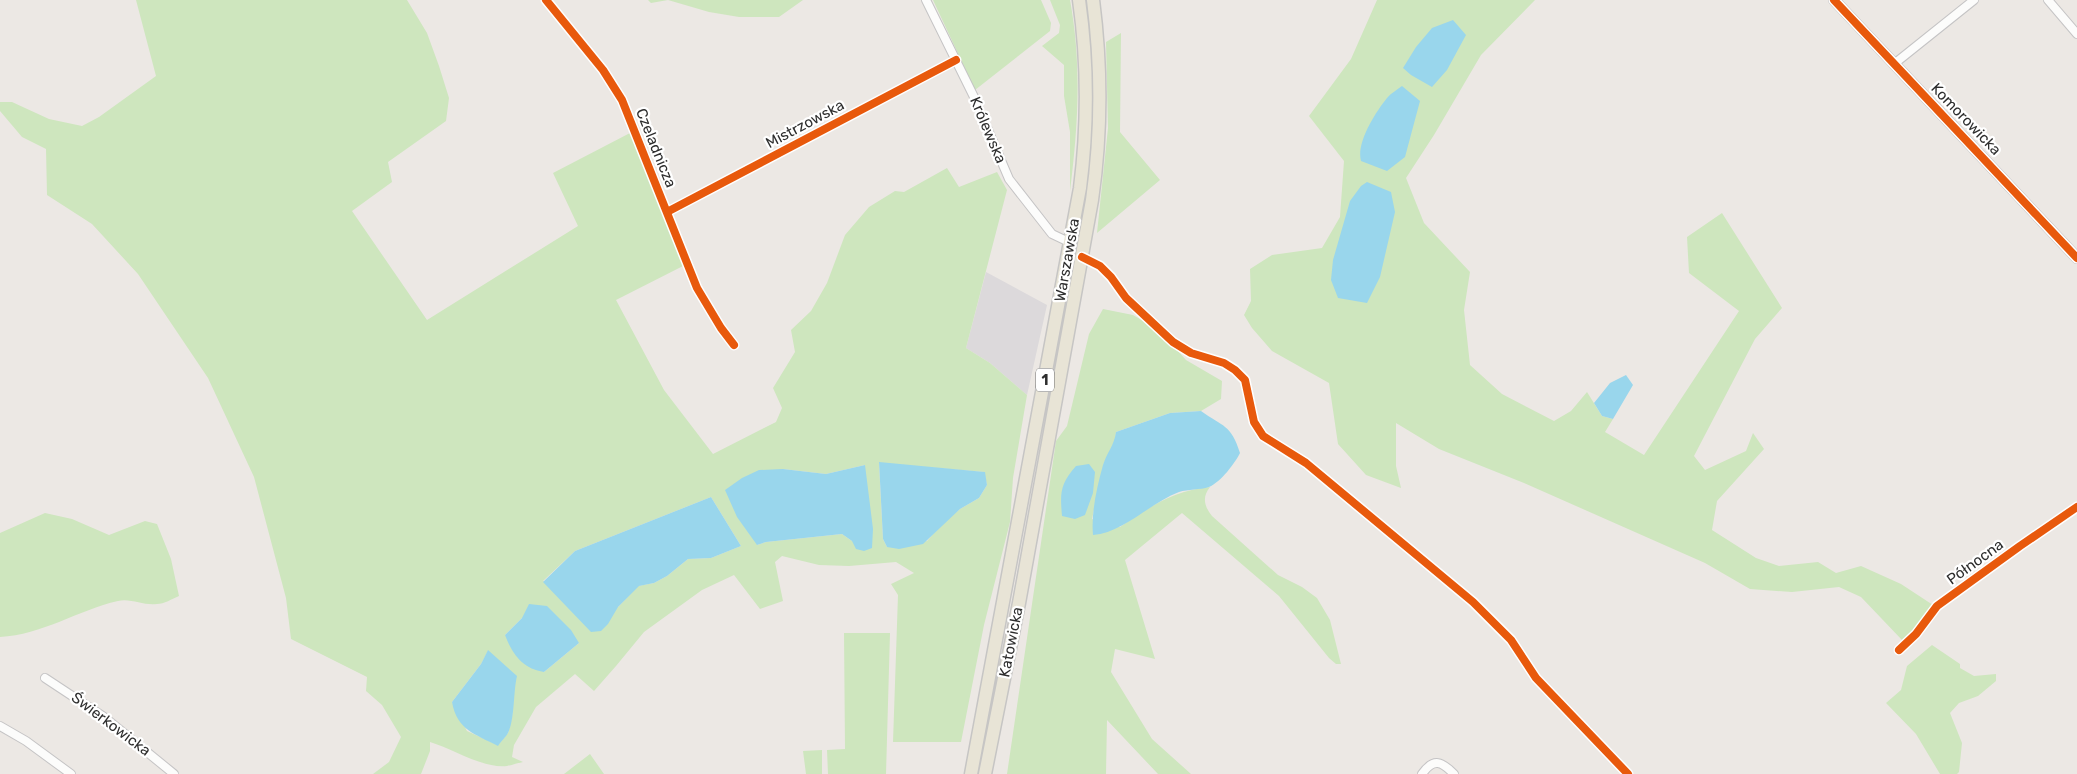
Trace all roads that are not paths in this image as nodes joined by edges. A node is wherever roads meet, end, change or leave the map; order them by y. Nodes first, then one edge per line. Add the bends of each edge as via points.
1 (546, 0) edge
2 (926, 0) edge
3 (1079, 0) edge
4 (1093, 0) edge
5 (1834, 0) edge
6 (1974, 0) edge
7 (2048, 0) edge
8 (2077, 34) edge
9 (956, 60) junction
10 (1894, 64) junction
11 (667, 212) junction
12 (1071, 243) junction
13 (1082, 257) junction
14 (2077, 258) edge
15 (734, 345) dead end
16 (2077, 507) edge
17 (1036, 510) joint
18 (1019, 518) joint
19 (1899, 650) dead end
20 (45, 678) dead end
21 (0, 726) edge
22 (71, 774) edge
23 (174, 774) edge
24 (971, 774) edge
25 (985, 774) edge
26 (1422, 774) edge
27 (1454, 774) edge
28 (1628, 774) edge

1 - 11 street, Czeladnicza via 603,70 622,100
2 - 9 street, Królewska
3 - 12 main road, Warszawska / 1 via 1085,59 1086,129
4 - 13 main road, Warszawska / 1 via 1100,67 1099,154
5 - 10 street, Komorowicka
6 - 10 street
7 - 8 street
9 - 11 street, Mistrzowska
9 - 12 street, Królewska via 1008,179 1052,234
10 - 14 street, Komorowicka
11 - 15 street, Czeladnicza via 706,306
12 - 18 main road, Warszawska / 1
13 - 17 main road, Warszawska / 1
13 - 28 street via 1100,266 1126,298 1173,342 1190,353 1224,363 1235,370 1245,380 1254,422 1263,436 1306,463 1473,602 1511,640 1536,678
16 - 19 street, Północna via 1937,606
17 - 25 main road, Katowicka / 1
18 - 24 main road, Katowicka / 1
20 - 23 street, Świerkowicka via 104,717
21 - 22 street
26 - 27 street via 1430,765 1437,763

